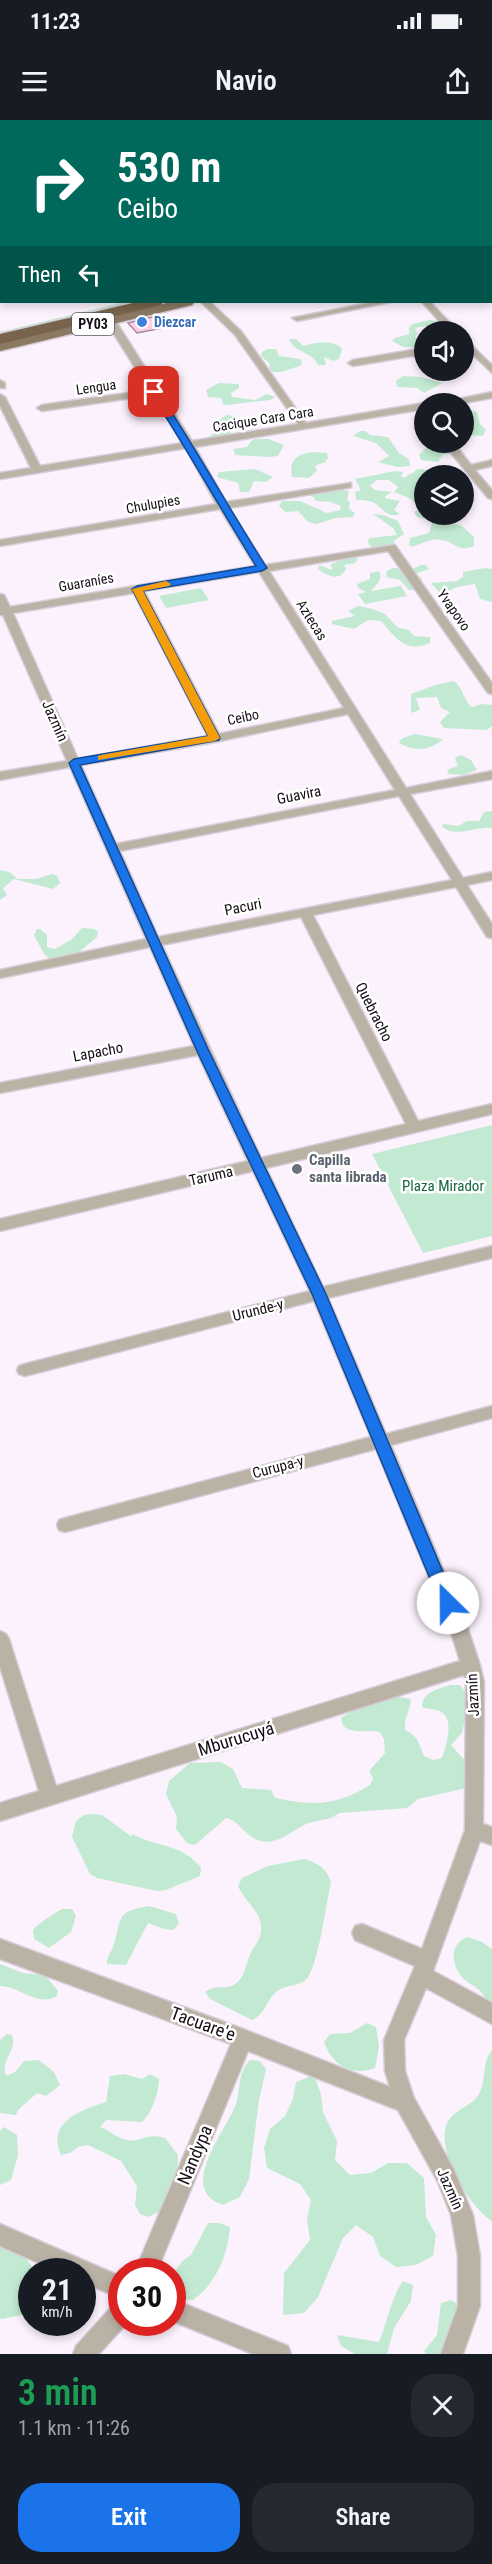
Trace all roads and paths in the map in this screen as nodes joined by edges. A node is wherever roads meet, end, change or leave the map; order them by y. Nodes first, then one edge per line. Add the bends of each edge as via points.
1 (107, 303) edge
2 (151, 303) edge
3 (183, 303) edge
4 (206, 303) edge
5 (380, 303) edge
6 (427, 303) edge
7 (297, 318) dead end
8 (110, 320) junction
9 (444, 321) edge
10 (0, 328) edge
11 (0, 339) edge
12 (0, 346) edge
13 (414, 353) edge
14 (474, 353) edge
15 (353, 363) dead end
16 (492, 370) edge
17 (1, 389) edge
18 (154, 392) junction
19 (492, 395) edge
20 (474, 398) edge
21 (42, 408) dead end
22 (414, 408) edge
23 (304, 426) junction
24 (189, 445) junction
25 (456, 453) edge
26 (492, 463) edge
27 (466, 465) edge
28 (474, 467) edge
29 (37, 470) junction
30 (474, 474) edge
31 (0, 476) edge
32 (347, 485) dead end
33 (492, 496) edge
34 (222, 506) junction
35 (0, 543) edge
36 (391, 547) joint
37 (262, 568) junction
38 (137, 589) junction
39 (2, 607) edge
40 (492, 691) edge
41 (351, 710) junction
42 (215, 738) junction
43 (74, 763) junction
44 (492, 774) edge
45 (0, 776) edge
46 (403, 792) junction
47 (113, 848) junction
48 (492, 876) edge
49 (461, 882) junction
50 (305, 912) junction
51 (492, 934) edge
52 (154, 942) junction
53 (0, 974) edge
54 (202, 1049) junction
55 (0, 1088) edge
56 (492, 1109) edge
57 (414, 1127) junction
58 (257, 1165) junction
59 (0, 1225) edge
60 (492, 1252) edge
61 (319, 1294) junction
62 (25, 1370) dead end
63 (492, 1412) edge
64 (380, 1440) junction
65 (65, 1525) dead end
66 (0, 1639) edge
67 (471, 1665) junction
68 (50, 1797) junction
69 (0, 1812) edge
70 (483, 1833) edge
71 (362, 1934) dead end
72 (0, 1949) edge
73 (424, 1968) junction
74 (492, 2014) edge
75 (243, 2039) junction
76 (405, 2103) junction
77 (0, 2235) edge
78 (52, 2258) edge
79 (151, 2258) edge
80 (186, 2316) edge
81 (108, 2327) edge
82 (84, 2354) edge
83 (280, 2354) edge
84 (452, 2354) edge

1 - 10 highway, PY03
2 - 11 highway, PY03
3 - 8 main road, PY03
4 - 23 street via 238,333
5 - 7 street
6 - 9 street
8 - 12 main road, PY03
8 - 18 street, Aztecas
13 - 15 street
14 - 16 street
17 - 29 street
18 - 21 street, Lengua
18 - 24 street, Aztecas
19 - 20 street
22 - 23 street, Cacique Cara Cara
23 - 24 street, Cacique Cara Cara
24 - 29 street, Cacique Cara Cara
24 - 34 street, Aztecas
25 - 27 street
26 - 28 street
29 - 31 street, Cacique Cara Cara
30 - 33 street
32 - 34 street, Chulupies
34 - 35 street, Chulupies
34 - 37 street, Aztecas
36 - 37 street, Guaraníes
36 - 40 street, Yvapovo
37 - 38 street, Guaraníes
37 - 41 street, Aztecas
38 - 39 street, Guaraníes
38 - 42 street
39 - 43 street, Jazmín
41 - 42 street, Ceibo
41 - 46 street, Aztecas
42 - 43 street, Ceibo
43 - 45 street, Ceibo
43 - 47 street, Jazmín
44 - 46 street, Guavira
46 - 47 street, Guavira
46 - 49 street, Aztecas
47 - 52 street, Jazmín
48 - 49 street, Pacuri
49 - 50 street, Pacuri
49 - 51 street, Aztecas
50 - 52 street, Pacuri
50 - 57 street, Quebracho
52 - 53 street, Pacuri
52 - 54 street, Jazmín
54 - 55 street, Lapacho
54 - 58 street, Jazmín
56 - 57 street, Taruma
57 - 58 street, Taruma
58 - 59 street, Taruma
58 - 61 street, Jazmín
60 - 61 street, Urunde-y
61 - 62 street, Urunde-y
61 - 64 street, Jazmín
63 - 64 street, Curupa-y
64 - 65 street, Curupa-y
64 - 67 street, Jazmín
66 - 68 street
67 - 68 street, Mburucuyá
67 - 70 street, Jazmín
68 - 69 street, Mburucuyá
70 - 73 street, Jazmín
71 - 73 street
72 - 75 street, Tacuare'e
73 - 74 street
73 - 76 street, Jazmín via 394,2040 395,2071
75 - 76 street, Tacuare'e
75 - 79 street, Nandypa
76 - 84 street, Jazmín via 446,2175 462,2215 470,2256 469,2306
77 - 78 street
80 - 83 street
81 - 82 street

